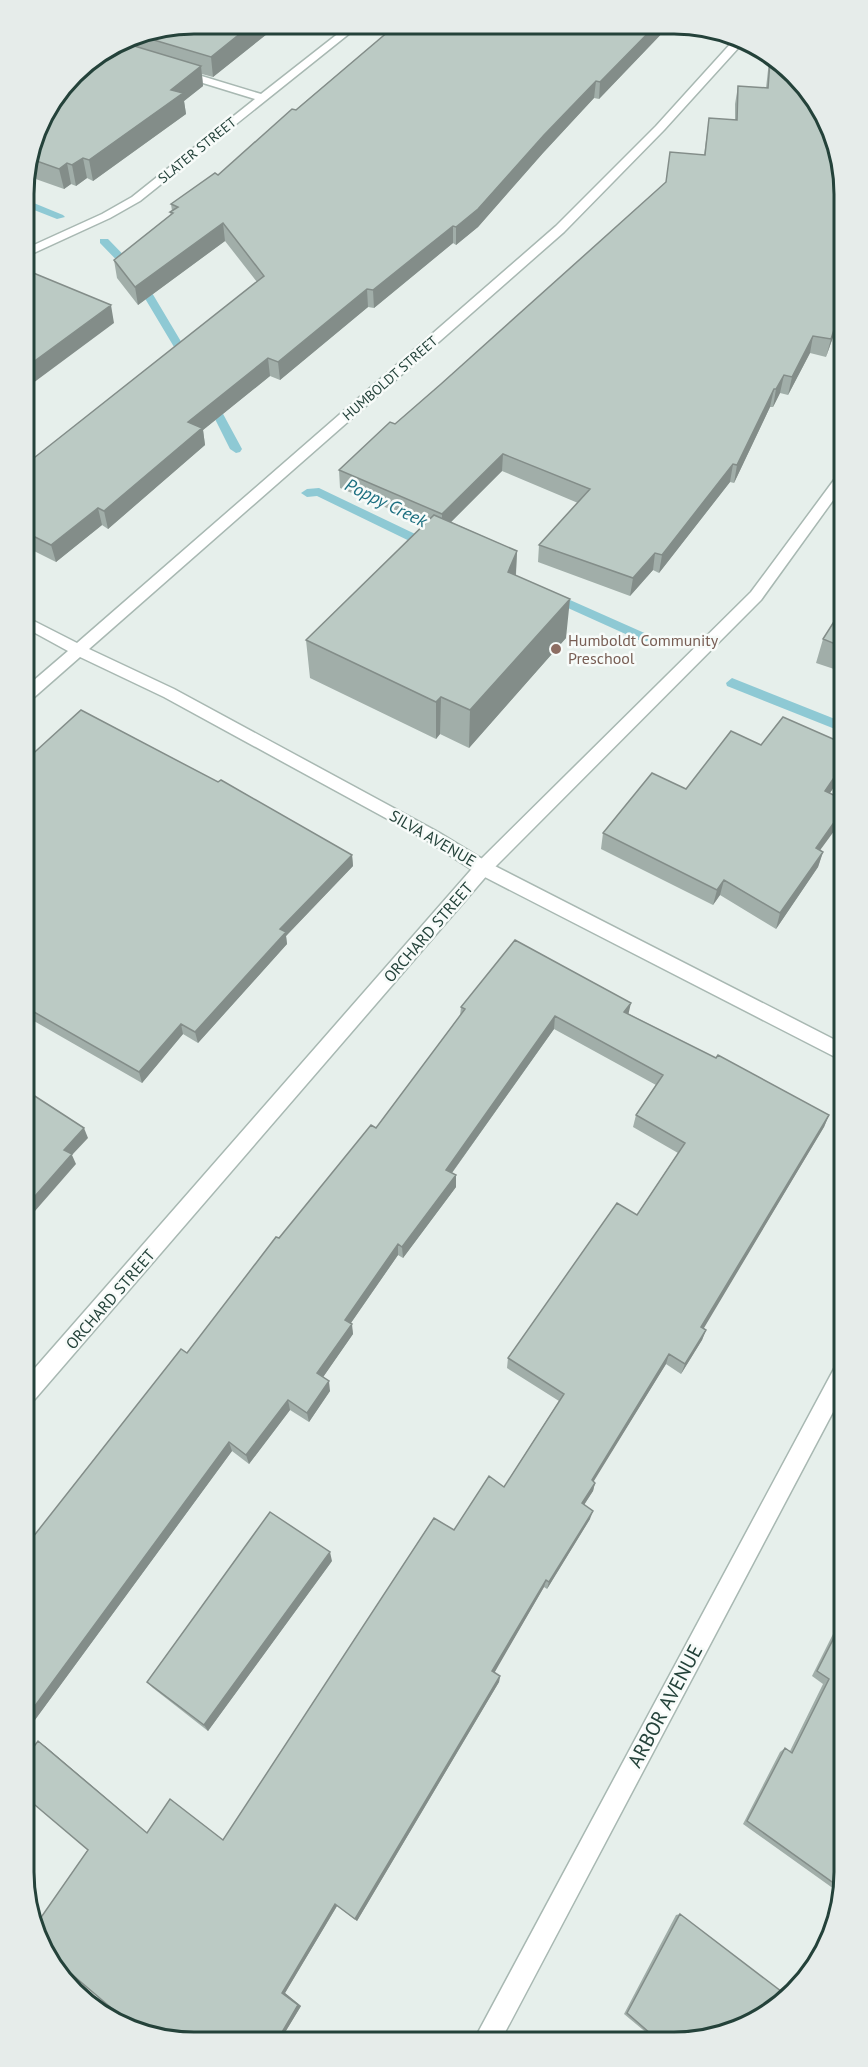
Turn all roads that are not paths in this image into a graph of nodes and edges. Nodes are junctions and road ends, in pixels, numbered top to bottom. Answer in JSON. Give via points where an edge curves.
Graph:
{"nodes":[{"id":1,"x":343,"y":35,"type":"edge"},
{"id":2,"x":734,"y":47,"type":"edge"},
{"id":3,"x":173,"y":71,"type":"edge"},
{"id":4,"x":262,"y":98,"type":"junction"},
{"id":5,"x":35,"y":248,"type":"edge"},
{"id":6,"x":834,"y":490,"type":"edge"},
{"id":7,"x":35,"y":627,"type":"edge"},
{"id":8,"x":79,"y":650,"type":"junction"},
{"id":9,"x":35,"y":688,"type":"edge"},
{"id":10,"x":483,"y":868,"type":"junction"},
{"id":11,"x":833,"y":1048,"type":"edge"},
{"id":12,"x":34,"y":1385,"type":"edge"},
{"id":13,"x":833,"y":1390,"type":"edge"},
{"id":14,"x":491,"y":2032,"type":"edge"}],
"edges":[{"from":1,"to":4,"type":"street","name":"SLATER STREET"},
{"from":2,"to":8,"type":"street","name":"HUMBOLDT STREET","via":[[560,229]]},
{"from":3,"to":4,"type":"street"},
{"from":4,"to":5,"type":"street","name":"SLATER STREET","via":[[136,199]]},
{"from":6,"to":10,"type":"street","name":"ORCHARD STREET","via":[[756,596]]},
{"from":7,"to":8,"type":"street","name":"SILVA AVENUE"},
{"from":8,"to":9,"type":"street","name":"HUMBOLDT STREET"},
{"from":8,"to":10,"type":"street","name":"SILVA AVENUE","via":[[169,693],[432,836]]},
{"from":10,"to":11,"type":"street","name":"SILVA AVENUE"},
{"from":10,"to":12,"type":"street","name":"ORCHARD STREET"},
{"from":13,"to":14,"type":"street","name":"ARBOR AVENUE"}]}
